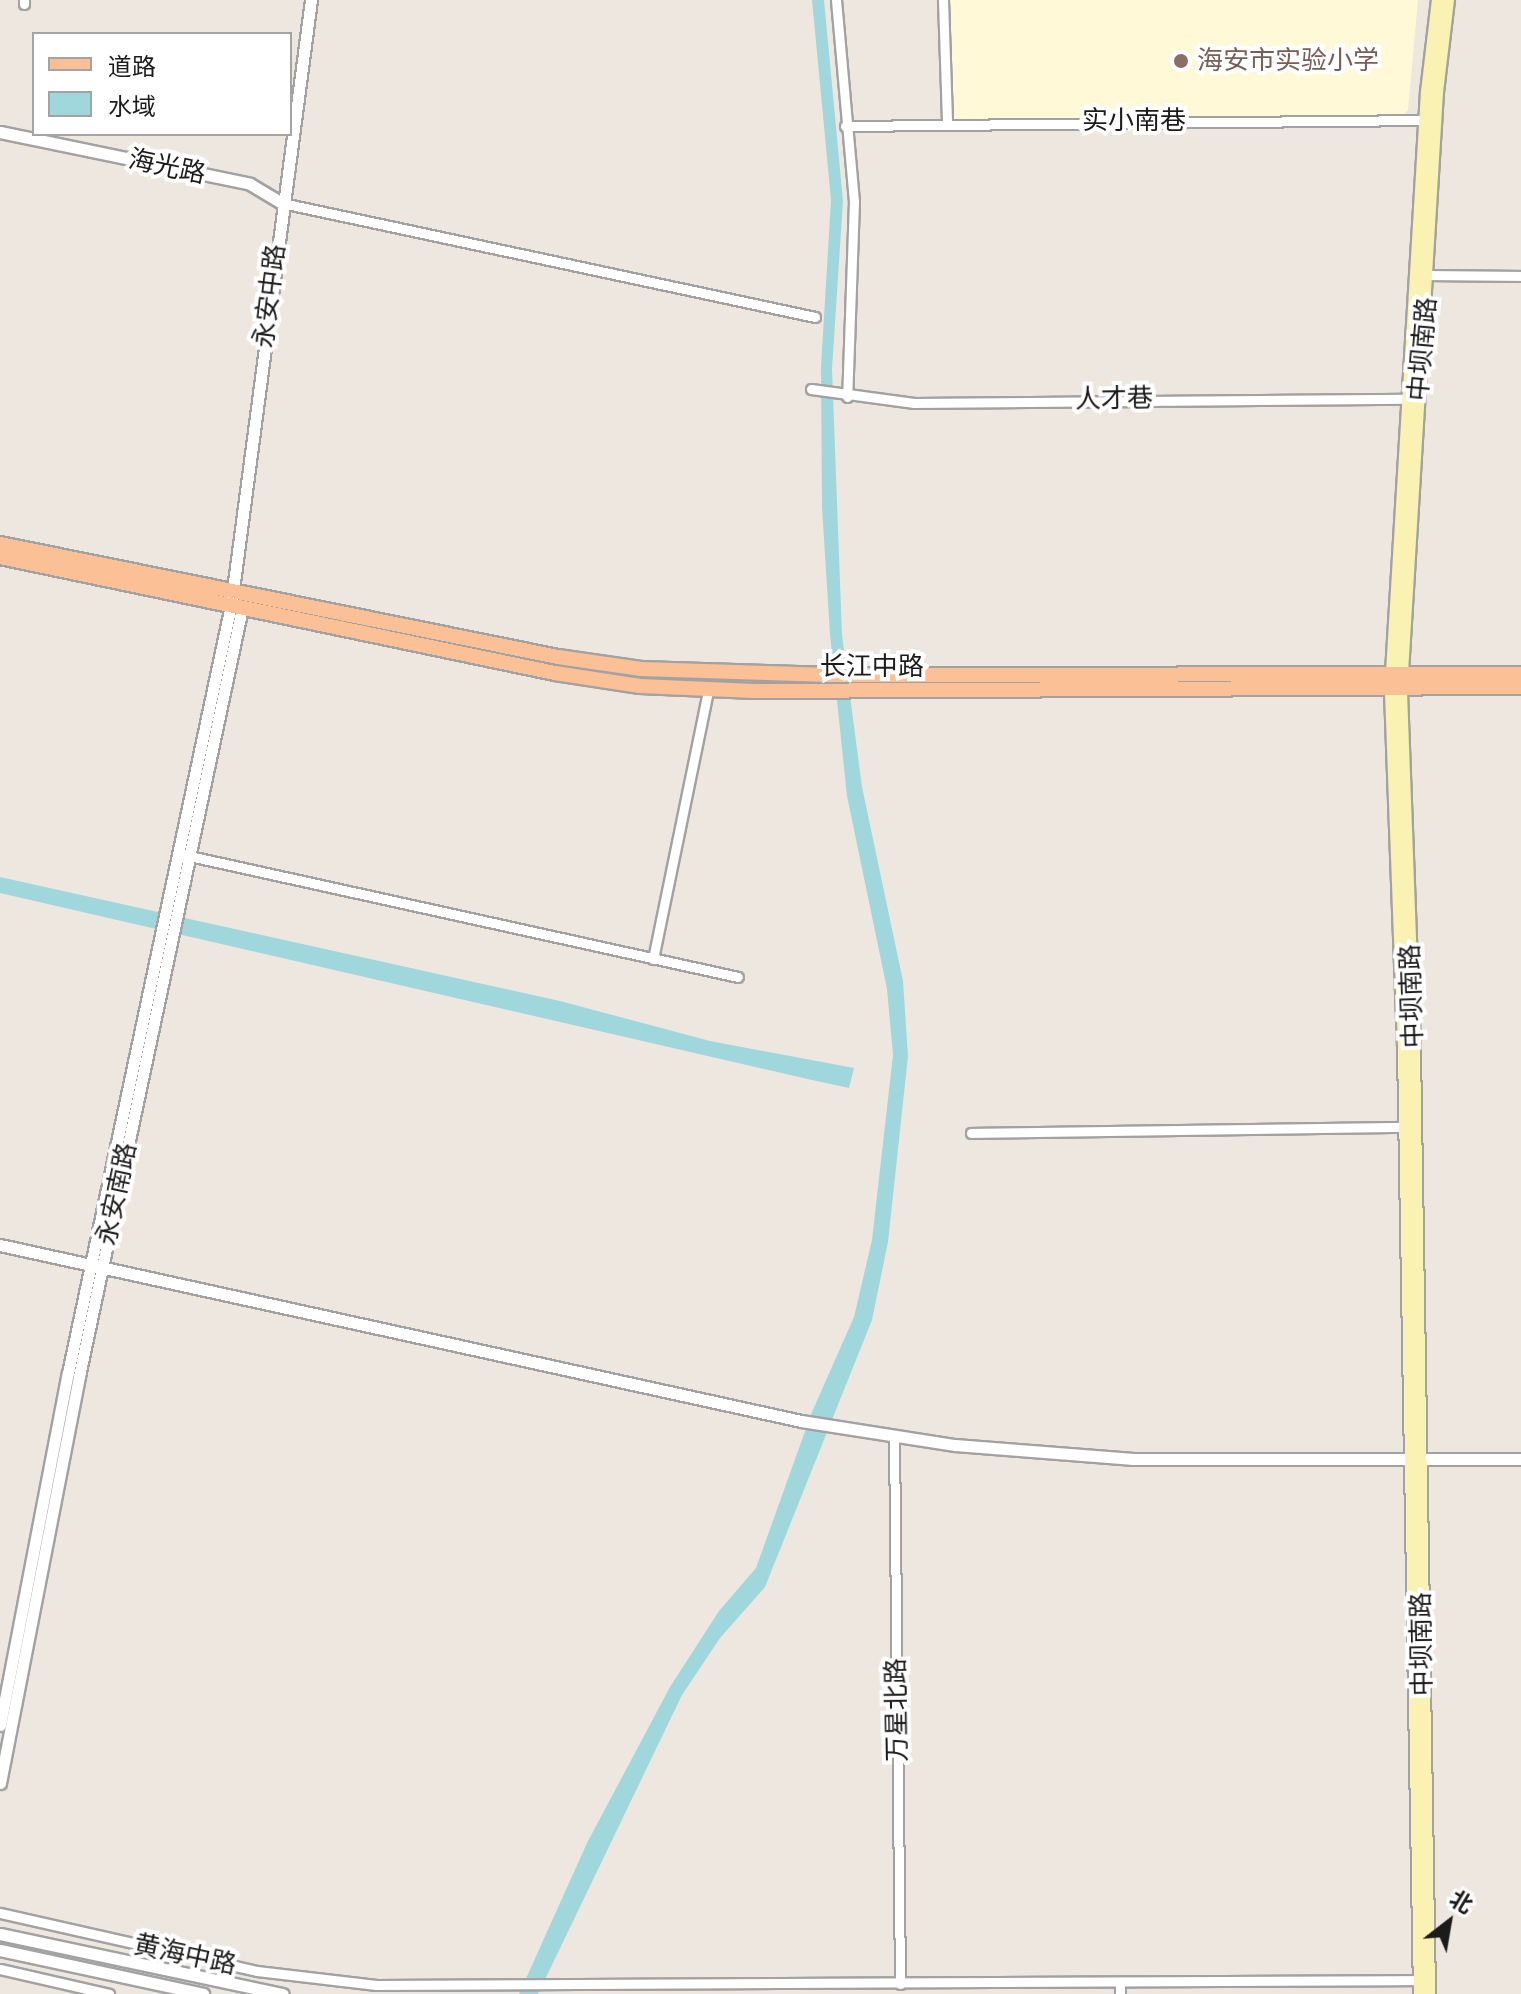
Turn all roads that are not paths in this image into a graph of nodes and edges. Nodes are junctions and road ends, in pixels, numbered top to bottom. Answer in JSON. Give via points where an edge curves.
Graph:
{"nodes":[{"id":1,"x":311,"y":0,"type":"edge"},
{"id":2,"x":836,"y":0,"type":"edge"},
{"id":3,"x":943,"y":0,"type":"edge"},
{"id":4,"x":1438,"y":0,"type":"edge"},
{"id":5,"x":1448,"y":0,"type":"edge"},
{"id":6,"x":1437,"y":92,"type":"junction"},
{"id":7,"x":1423,"y":120,"type":"junction"},
{"id":8,"x":947,"y":122,"type":"junction"},
{"id":9,"x":845,"y":126,"type":"junction"},
{"id":10,"x":0,"y":132,"type":"edge"},
{"id":11,"x":292,"y":133,"type":"edge"},
{"id":12,"x":292,"y":136,"type":"edge"},
{"id":13,"x":1431,"y":188,"type":"junction"},
{"id":14,"x":282,"y":203,"type":"junction"},
{"id":15,"x":1429,"y":275,"type":"junction"},
{"id":16,"x":1521,"y":276,"type":"edge"},
{"id":17,"x":815,"y":317,"type":"dead end"},
{"id":18,"x":813,"y":389,"type":"dead end"},
{"id":19,"x":844,"y":396,"type":"junction"},
{"id":20,"x":1419,"y":400,"type":"junction"},
{"id":21,"x":0,"y":544,"type":"edge"},
{"id":22,"x":0,"y":557,"type":"edge"},
{"id":23,"x":236,"y":602,"type":"junction"},
{"id":24,"x":1521,"y":674,"type":"edge"},
{"id":25,"x":1396,"y":682,"type":"junction"},
{"id":26,"x":1521,"y":687,"type":"edge"},
{"id":27,"x":708,"y":690,"type":"junction"},
{"id":28,"x":183,"y":855,"type":"junction"},
{"id":29,"x":653,"y":959,"type":"junction"},
{"id":30,"x":738,"y":977,"type":"dead end"},
{"id":31,"x":1406,"y":1127,"type":"junction"},
{"id":32,"x":971,"y":1133,"type":"dead end"},
{"id":33,"x":0,"y":1245,"type":"edge"},
{"id":34,"x":96,"y":1266,"type":"junction"},
{"id":35,"x":894,"y":1436,"type":"junction"},
{"id":36,"x":1521,"y":1459,"type":"edge"},
{"id":37,"x":1415,"y":1460,"type":"junction"},
{"id":38,"x":0,"y":1725,"type":"edge"},
{"id":39,"x":0,"y":1783,"type":"edge"},
{"id":40,"x":0,"y":1913,"type":"edge"},
{"id":41,"x":0,"y":1934,"type":"edge"},
{"id":42,"x":0,"y":1950,"type":"edge"},
{"id":43,"x":158,"y":1950,"type":"junction"},
{"id":44,"x":0,"y":1969,"type":"edge"},
{"id":45,"x":153,"y":1969,"type":"junction"},
{"id":46,"x":1424,"y":1980,"type":"junction"},
{"id":47,"x":1120,"y":1982,"type":"junction"},
{"id":48,"x":900,"y":1984,"type":"junction"},
{"id":49,"x":148,"y":1989,"type":"edge"},
{"id":50,"x":797,"y":1990,"type":"edge"},
{"id":51,"x":440,"y":1991,"type":"edge"},
{"id":52,"x":614,"y":1991,"type":"edge"},
{"id":53,"x":109,"y":1994,"type":"edge"},
{"id":54,"x":203,"y":1994,"type":"edge"},
{"id":55,"x":283,"y":1994,"type":"edge"},
{"id":56,"x":1120,"y":1994,"type":"edge"},
{"id":57,"x":1420,"y":1994,"type":"edge"},
{"id":58,"x":1429,"y":1994,"type":"edge"}],
"edges":[{"from":1,"to":11,"type":"street","name":"永安中路"},
{"from":2,"to":9,"type":"street"},
{"from":3,"to":8,"type":"street"},
{"from":4,"to":25,"type":"main road","name":"中坝南路","via":[[1427,92]]},
{"from":5,"to":6,"type":"main road","name":"中坝南路"},
{"from":6,"to":7,"type":"street","via":[[1425,95]]},
{"from":6,"to":13,"type":"main road","name":"中坝南路"},
{"from":7,"to":8,"type":"street","name":"实小南巷"},
{"from":7,"to":13,"type":"street","via":[[1419,182]]},
{"from":8,"to":9,"type":"street","name":"实小南巷"},
{"from":9,"to":19,"type":"street","via":[[854,201]]},
{"from":10,"to":14,"type":"street","name":"海光路","via":[[250,184]]},
{"from":12,"to":14,"type":"street","name":"永安中路"},
{"from":13,"to":15,"type":"main road","name":"中坝南路"},
{"from":14,"to":17,"type":"street"},
{"from":14,"to":23,"type":"street","name":"永安中路"},
{"from":15,"to":16,"type":"street"},
{"from":15,"to":20,"type":"main road","name":"中坝南路"},
{"from":18,"to":19,"type":"street","name":"人才巷"},
{"from":19,"to":20,"type":"street","name":"人才巷","via":[[914,403]]},
{"from":20,"to":25,"type":"main road","name":"中坝南路"},
{"from":21,"to":23,"type":"main road"},
{"from":22,"to":23,"type":"main road"},
{"from":23,"to":25,"type":"main road","name":"长江中路","via":[[641,669]]},
{"from":23,"to":27,"type":"main road","name":"长江中路","via":[[555,673]]},
{"from":23,"to":28,"type":"street","name":"永安南路"},
{"from":24,"to":25,"type":"main road","name":"长江中路"},
{"from":25,"to":26,"type":"main road","name":"长江中路"},
{"from":25,"to":27,"type":"main road","name":"长江中路"},
{"from":25,"to":31,"type":"main road","name":"中坝南路"},
{"from":25,"to":37,"type":"main road","name":"中坝南路","via":[[1415,1063]]},
{"from":27,"to":29,"type":"street"},
{"from":28,"to":29,"type":"street"},
{"from":28,"to":34,"type":"street","name":"永安南路"},
{"from":29,"to":30,"type":"street"},
{"from":31,"to":32,"type":"street"},
{"from":31,"to":37,"type":"main road","name":"中坝南路"},
{"from":33,"to":34,"type":"street"},
{"from":34,"to":35,"type":"street","via":[[832,1427]]},
{"from":34,"to":38,"type":"street","name":"永安南路"},
{"from":34,"to":39,"type":"street","name":"永安南路"},
{"from":35,"to":37,"type":"street","via":[[1133,1459]]},
{"from":35,"to":48,"type":"street","name":"万星北路"},
{"from":36,"to":37,"type":"street"},
{"from":37,"to":46,"type":"main road","name":"中坝南路"},
{"from":40,"to":43,"type":"street","name":"黄海中路"},
{"from":41,"to":45,"type":"street","name":"黄海中路"},
{"from":42,"to":49,"type":"street","name":"黄海中路"},
{"from":43,"to":45,"type":"street"},
{"from":43,"to":51,"type":"street","name":"黄海中路","via":[[270,1973]]},
{"from":44,"to":53,"type":"street"},
{"from":45,"to":55,"type":"street","name":"黄海中路"},
{"from":46,"to":47,"type":"street","name":"黄海中路"},
{"from":46,"to":57,"type":"main road","name":"中坝南路"},
{"from":46,"to":58,"type":"main road","name":"中坝南路"},
{"from":47,"to":48,"type":"street","name":"黄海中路"},
{"from":47,"to":56,"type":"street"},
{"from":48,"to":50,"type":"street","name":"黄海中路"},
{"from":49,"to":54,"type":"street","name":"黄海中路"},
{"from":50,"to":52,"type":"street","name":"黄海中路"},
{"from":51,"to":52,"type":"street","name":"黄海中路"}]}
